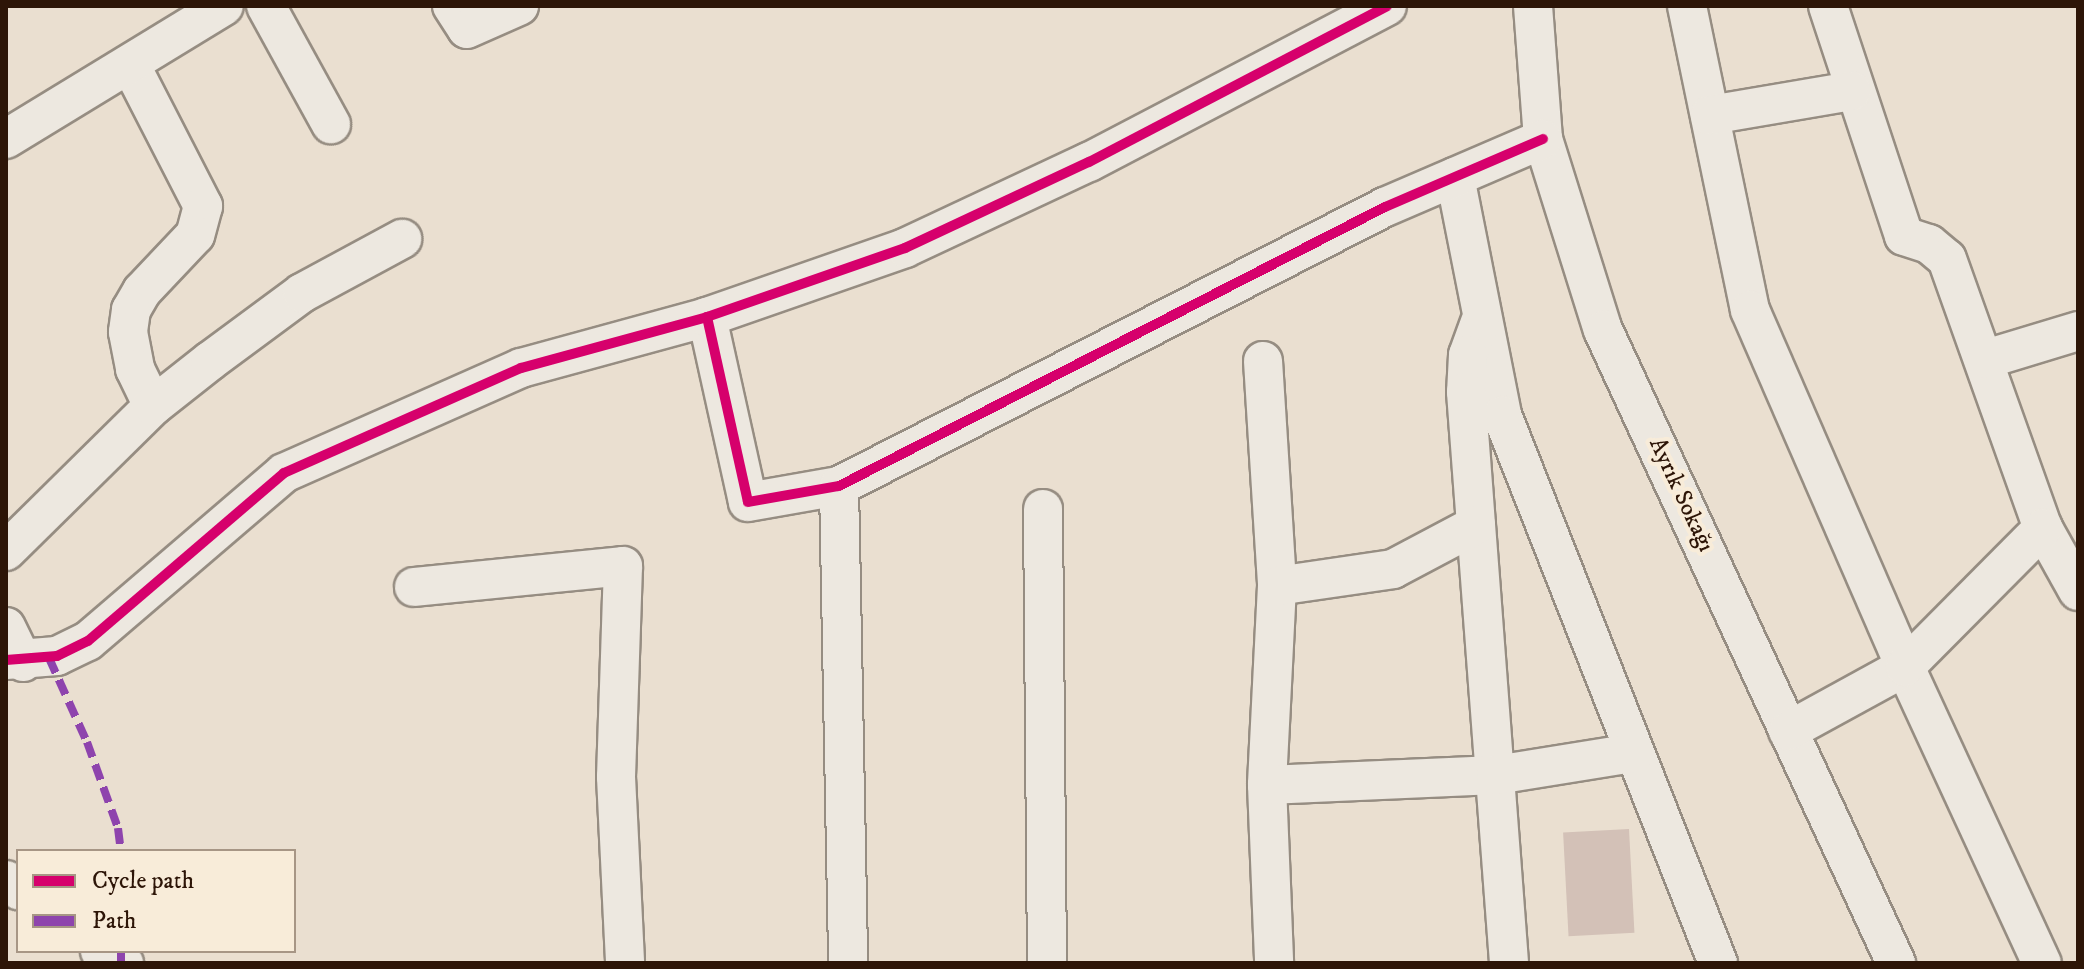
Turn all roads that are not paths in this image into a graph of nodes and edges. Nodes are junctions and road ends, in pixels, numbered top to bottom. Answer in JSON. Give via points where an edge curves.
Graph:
{"nodes":[{"id":1,"x":224,"y":6,"type":"edge"},
{"id":2,"x":266,"y":6,"type":"edge"},
{"id":3,"x":452,"y":6,"type":"edge"},
{"id":4,"x":519,"y":6,"type":"edge"},
{"id":5,"x":1387,"y":6,"type":"edge"},
{"id":6,"x":1533,"y":6,"type":"edge"},
{"id":7,"x":1687,"y":6,"type":"edge"},
{"id":8,"x":1828,"y":6,"type":"edge"},
{"id":9,"x":130,"y":64,"type":"junction"},
{"id":10,"x":1852,"y":91,"type":"junction"},
{"id":11,"x":1710,"y":115,"type":"junction"},
{"id":12,"x":331,"y":124,"type":"dead end"},
{"id":13,"x":6,"y":139,"type":"edge"},
{"id":14,"x":1543,"y":139,"type":"junction"},
{"id":15,"x":1455,"y":177,"type":"junction"},
{"id":16,"x":402,"y":239,"type":"dead end"},
{"id":17,"x":707,"y":317,"type":"junction"},
{"id":18,"x":1481,"y":317,"type":"junction"},
{"id":19,"x":2078,"y":331,"type":"edge"},
{"id":20,"x":1986,"y":359,"type":"junction"},
{"id":21,"x":1263,"y":361,"type":"dead end"},
{"id":22,"x":153,"y":406,"type":"junction"},
{"id":23,"x":839,"y":486,"type":"junction"},
{"id":24,"x":1043,"y":509,"type":"dead end"},
{"id":25,"x":1476,"y":525,"type":"junction"},
{"id":26,"x":2043,"y":528,"type":"junction"},
{"id":27,"x":6,"y":551,"type":"edge"},
{"id":28,"x":1277,"y":586,"type":"junction"},
{"id":29,"x":414,"y":587,"type":"dead end"},
{"id":30,"x":2078,"y":591,"type":"edge"},
{"id":31,"x":6,"y":627,"type":"edge"},
{"id":32,"x":14,"y":661,"type":"edge"},
{"id":33,"x":1905,"y":667,"type":"junction"},
{"id":34,"x":1788,"y":731,"type":"junction"},
{"id":35,"x":1634,"y":753,"type":"junction"},
{"id":36,"x":1496,"y":775,"type":"junction"},
{"id":37,"x":1267,"y":785,"type":"junction"},
{"id":38,"x":104,"y":953,"type":"edge"},
{"id":39,"x":124,"y":963,"type":"edge"},
{"id":40,"x":625,"y":963,"type":"edge"},
{"id":41,"x":848,"y":963,"type":"edge"},
{"id":42,"x":1047,"y":963,"type":"edge"},
{"id":43,"x":1274,"y":963,"type":"edge"},
{"id":44,"x":1509,"y":963,"type":"edge"},
{"id":45,"x":1718,"y":963,"type":"edge"},
{"id":46,"x":1896,"y":963,"type":"edge"},
{"id":47,"x":2042,"y":963,"type":"edge"}],
"edges":[{"from":1,"to":9,"type":"street"},
{"from":2,"to":12,"type":"street"},
{"from":3,"to":4,"type":"street","via":[[467,29]]},
{"from":5,"to":17,"type":"street","via":[[1089,162],[905,248]]},
{"from":6,"to":14,"type":"street","name":"Ayrık Sokağı"},
{"from":7,"to":11,"type":"street"},
{"from":8,"to":10,"type":"street"},
{"from":9,"to":13,"type":"street"},
{"from":9,"to":22,"type":"street","via":[[203,206],[195,235],[131,310],[128,332],[135,369]]},
{"from":10,"to":11,"type":"street"},
{"from":10,"to":20,"type":"street","via":[[1904,236],[1929,244],[1947,259]]},
{"from":11,"to":33,"type":"street","via":[[1750,310]]},
{"from":14,"to":15,"type":"street"},
{"from":14,"to":34,"type":"street","name":"Ayrık Sokağı","via":[[1603,330]]},
{"from":15,"to":18,"type":"street"},
{"from":15,"to":23,"type":"street","via":[[1385,207]]},
{"from":16,"to":22,"type":"street","via":[[302,293]]},
{"from":17,"to":23,"type":"street","via":[[748,502]]},
{"from":17,"to":32,"type":"street","via":[[521,368],[284,473],[88,641],[57,656]]},
{"from":18,"to":25,"type":"street","via":[[1466,370]]},
{"from":18,"to":35,"type":"street","via":[[1502,415]]},
{"from":19,"to":20,"type":"street"},
{"from":20,"to":26,"type":"street"},
{"from":21,"to":28,"type":"street"},
{"from":22,"to":27,"type":"street"},
{"from":23,"to":41,"type":"street"},
{"from":24,"to":42,"type":"street"},
{"from":25,"to":28,"type":"street","via":[[1393,569]]},
{"from":25,"to":36,"type":"street"},
{"from":26,"to":30,"type":"street"},
{"from":26,"to":33,"type":"street"},
{"from":28,"to":37,"type":"street"},
{"from":29,"to":40,"type":"street","via":[[623,566],[616,777]]},
{"from":31,"to":32,"type":"street"},
{"from":33,"to":34,"type":"street"},
{"from":33,"to":47,"type":"street"},
{"from":34,"to":46,"type":"street","name":"Ayrık Sokağı"},
{"from":35,"to":36,"type":"street"},
{"from":35,"to":45,"type":"street"},
{"from":36,"to":37,"type":"street"},
{"from":36,"to":44,"type":"street"},
{"from":37,"to":43,"type":"street"},
{"from":38,"to":39,"type":"street"}]}
